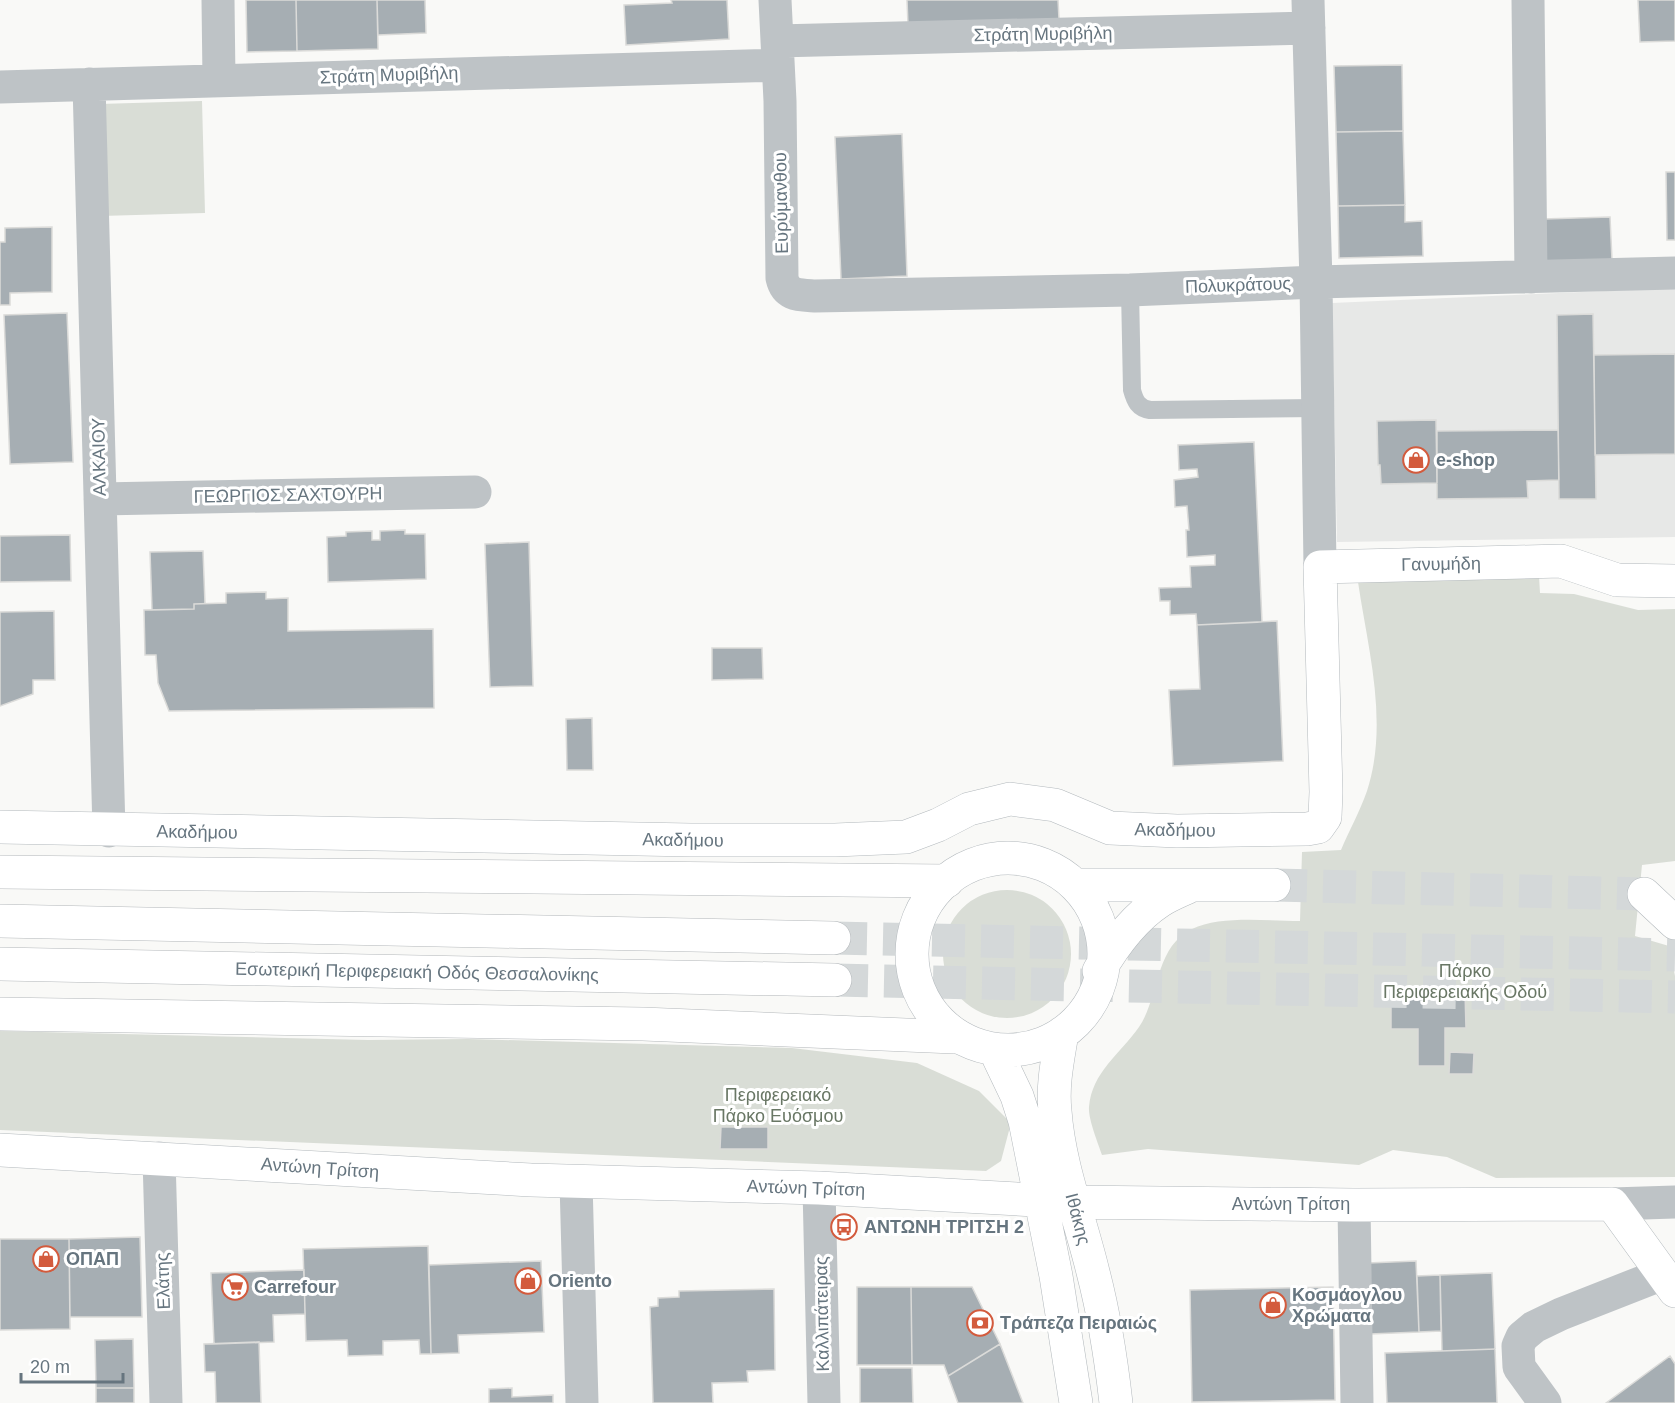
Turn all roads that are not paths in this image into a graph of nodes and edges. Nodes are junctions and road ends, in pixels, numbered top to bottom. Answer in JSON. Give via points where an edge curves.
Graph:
{"nodes":[{"id":1,"x":218,"y":0,"type":"edge"},
{"id":2,"x":775,"y":0,"type":"edge"},
{"id":3,"x":1528,"y":0,"type":"edge"},
{"id":4,"x":1309,"y":14,"type":"edge"},
{"id":5,"x":778,"y":53,"type":"junction"},
{"id":6,"x":219,"y":80,"type":"junction"},
{"id":7,"x":89,"y":84,"type":"junction"},
{"id":8,"x":0,"y":87,"type":"edge"},
{"id":9,"x":1675,"y":273,"type":"edge"},
{"id":10,"x":1531,"y":277,"type":"junction"},
{"id":11,"x":1316,"y":282,"type":"junction"},
{"id":12,"x":1130,"y":290,"type":"junction"},
{"id":13,"x":800,"y":295,"type":"joint"},
{"id":14,"x":1318,"y":408,"type":"junction"},
{"id":15,"x":475,"y":492,"type":"dead end"},
{"id":16,"x":100,"y":499,"type":"junction"},
{"id":17,"x":1320,"y":567,"type":"junction"},
{"id":18,"x":1675,"y":581,"type":"edge"},
{"id":19,"x":0,"y":827,"type":"edge"},
{"id":20,"x":109,"y":831,"type":"junction"},
{"id":21,"x":0,"y":872,"type":"edge"},
{"id":22,"x":947,"y":882,"type":"junction"},
{"id":23,"x":1076,"y":885,"type":"junction"},
{"id":24,"x":1191,"y":885,"type":"junction"},
{"id":25,"x":1274,"y":885,"type":"tunnel mouth"},
{"id":26,"x":1675,"y":894,"type":"edge"},
{"id":27,"x":0,"y":921,"type":"edge"},
{"id":28,"x":1675,"y":923,"type":"edge"},
{"id":29,"x":834,"y":938,"type":"tunnel mouth"},
{"id":30,"x":0,"y":964,"type":"edge"},
{"id":31,"x":1099,"y":971,"type":"junction"},
{"id":32,"x":835,"y":980,"type":"tunnel mouth"},
{"id":33,"x":0,"y":1014,"type":"edge"},
{"id":34,"x":1062,"y":1033,"type":"junction"},
{"id":35,"x":954,"y":1037,"type":"junction"},
{"id":36,"x":995,"y":1050,"type":"junction"},
{"id":37,"x":0,"y":1150,"type":"edge"},
{"id":38,"x":159,"y":1158,"type":"junction"},
{"id":39,"x":576,"y":1182,"type":"junction"},
{"id":40,"x":819,"y":1188,"type":"junction"},
{"id":41,"x":1040,"y":1199,"type":"junction"},
{"id":42,"x":1072,"y":1202,"type":"junction"},
{"id":43,"x":1675,"y":1202,"type":"edge"},
{"id":44,"x":1612,"y":1204,"type":"junction"},
{"id":45,"x":1354,"y":1205,"type":"junction"},
{"id":46,"x":1669,"y":1282,"type":"edge"},
{"id":47,"x":166,"y":1403,"type":"edge"},
{"id":48,"x":582,"y":1403,"type":"edge"},
{"id":49,"x":824,"y":1403,"type":"edge"},
{"id":50,"x":1076,"y":1403,"type":"edge"},
{"id":51,"x":1116,"y":1403,"type":"edge"},
{"id":52,"x":1357,"y":1403,"type":"edge"},
{"id":53,"x":1545,"y":1403,"type":"edge"}],
"edges":[{"from":1,"to":6,"type":"street"},
{"from":2,"to":5,"type":"street","name":"Ευρύμανθου"},
{"from":3,"to":10,"type":"street"},
{"from":4,"to":5,"type":"street","name":"Στράτη Μυριβήλη"},
{"from":4,"to":11,"type":"street"},
{"from":5,"to":6,"type":"street","name":"Στράτη Μυριβήλη"},
{"from":5,"to":13,"type":"street","name":"Ευρύμανθου","via":[[782,278],[788,291]]},
{"from":6,"to":7,"type":"street","name":"Στράτη Μυριβήλη"},
{"from":7,"to":8,"type":"street","name":"Στράτη Μυριβήλη"},
{"from":7,"to":16,"type":"street","name":"ΑΛΚΑΙΟΥ"},
{"from":9,"to":10,"type":"street","name":"Πολυκράτους"},
{"from":10,"to":11,"type":"street","name":"Πολυκράτους"},
{"from":11,"to":12,"type":"street","name":"Πολυκράτους"},
{"from":11,"to":14,"type":"street"},
{"from":12,"to":13,"type":"street","name":"Πολυκράτους"},
{"from":12,"to":14,"type":"lane","via":[[1132,390],[1142,409]]},
{"from":14,"to":17,"type":"street"},
{"from":15,"to":16,"type":"street","name":"ΓΕΩΡΓΙΟΣ ΣΑΧΤΟΥΡΗ"},
{"from":16,"to":20,"type":"street","name":"ΑΛΚΑΙΟΥ"},
{"from":17,"to":18,"type":"main road","name":"Γανυμήδη","via":[[1561,561],[1617,580]]},
{"from":17,"to":20,"type":"main road","name":"Ακαδήμου","via":[[1326,792],[1324,818],[1318,827],[1249,831],[1110,828],[1055,805],[1010,799],[969,809],[906,837],[835,840]]},
{"from":19,"to":20,"type":"main road","name":"Ακαδήμου"},
{"from":21,"to":22,"type":"main road"},
{"from":22,"to":23,"type":"main road","via":[[993,858],[1023,857],[1056,868]]},
{"from":22,"to":35,"type":"main road","via":[[921,917],[913,958],[926,1004],[938,1023]]},
{"from":23,"to":24,"type":"main road"},
{"from":23,"to":31,"type":"main road","via":[[1086,896],[1097,921]]},
{"from":24,"to":25,"type":"main road"},
{"from":24,"to":31,"type":"main road","via":[[1160,901],[1141,917]]},
{"from":26,"to":28,"type":"main road","via":[[1644,894]]},
{"from":27,"to":29,"type":"main road"},
{"from":30,"to":32,"type":"main road","name":"Εσωτερική Περιφερειακή Οδός Θεσσαλονίκης"},
{"from":31,"to":34,"type":"main road","via":[[1082,1013]]},
{"from":33,"to":35,"type":"main road","via":[[632,1024]]},
{"from":34,"to":36,"type":"main road","via":[[1038,1047]]},
{"from":34,"to":42,"type":"main road","name":"Ιθάκης","via":[[1055,1111]]},
{"from":35,"to":36,"type":"main road"},
{"from":36,"to":41,"type":"main road","name":"Ιθάκης","via":[[1021,1108]]},
{"from":37,"to":38,"type":"main road","name":"Αντώνη Τρίτση"},
{"from":38,"to":39,"type":"main road","name":"Αντώνη Τρίτση"},
{"from":38,"to":47,"type":"street","name":"Ελάτης"},
{"from":39,"to":40,"type":"main road","name":"Αντώνη Τρίτση"},
{"from":39,"to":48,"type":"street"},
{"from":40,"to":41,"type":"main road","name":"Αντώνη Τρίτση"},
{"from":40,"to":49,"type":"street","name":"Καλλιπάτειρας"},
{"from":41,"to":42,"type":"main road","name":"Αντώνη Τρίτση"},
{"from":41,"to":50,"type":"main road","name":"Ιθάκης"},
{"from":42,"to":45,"type":"main road","name":"Αντώνη Τρίτση"},
{"from":42,"to":51,"type":"main road","name":"Ιθάκης","via":[[1093,1272]]},
{"from":43,"to":44,"type":"street"},
{"from":44,"to":45,"type":"main road","name":"Αντώνη Τρίτση"},
{"from":44,"to":46,"type":"main road"},
{"from":45,"to":52,"type":"street"},
{"from":46,"to":53,"type":"street","via":[[1562,1314],[1522,1337],[1517,1355],[1519,1367]]}]}
